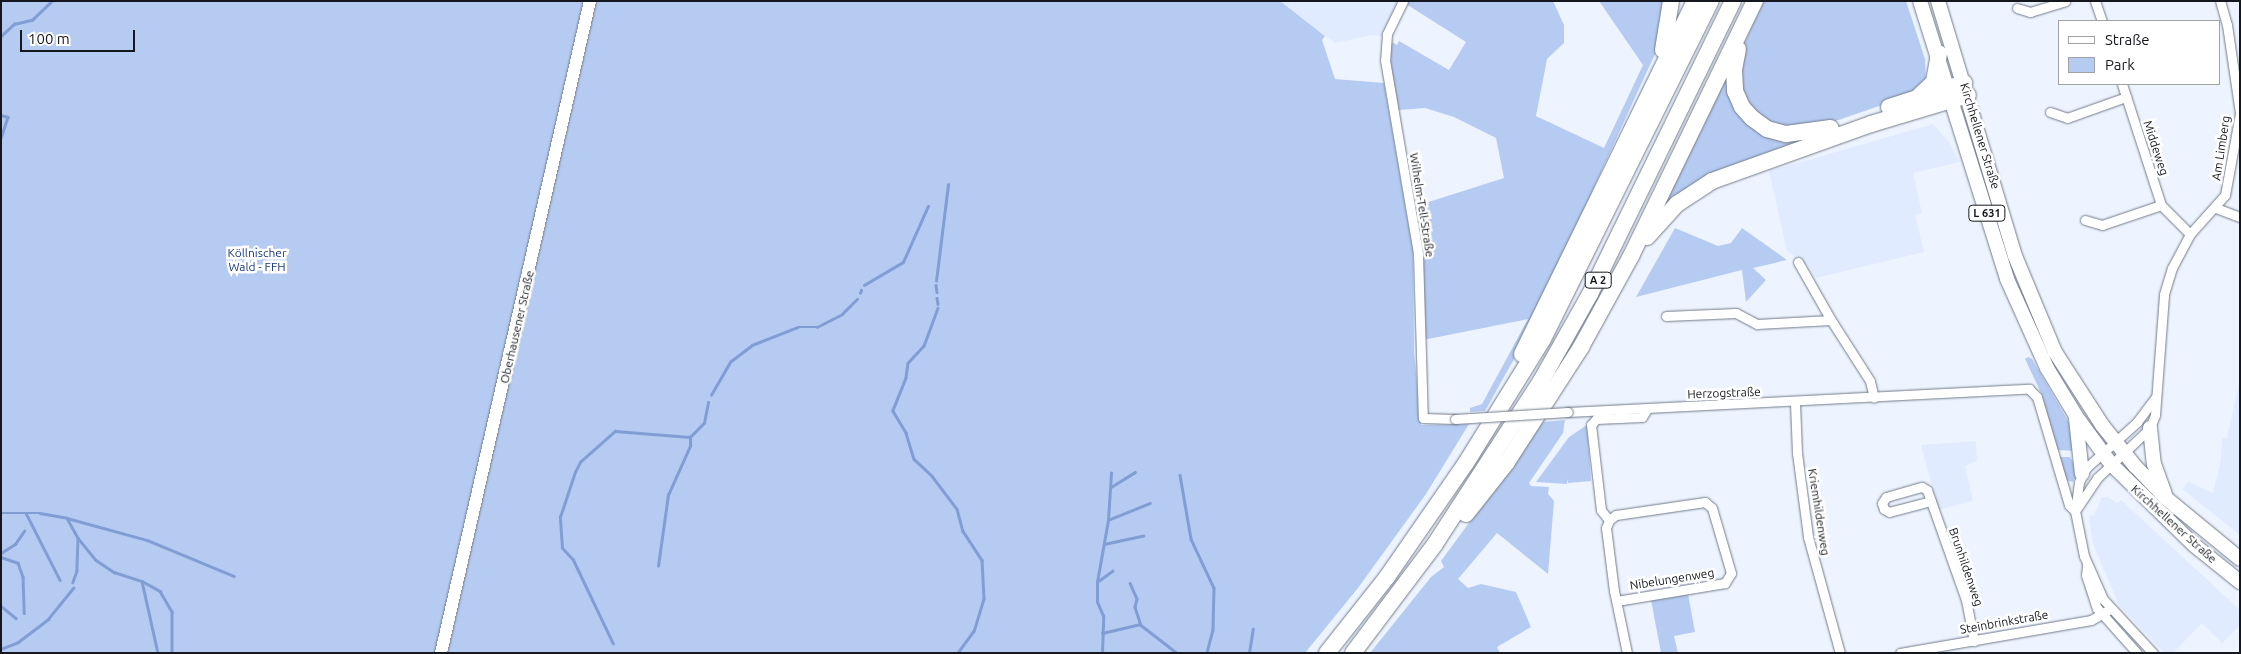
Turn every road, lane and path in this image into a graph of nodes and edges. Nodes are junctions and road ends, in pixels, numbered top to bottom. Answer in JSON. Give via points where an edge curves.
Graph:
{"nodes":[{"id":1,"x":590,"y":1,"type":"edge"},
{"id":2,"x":1403,"y":1,"type":"edge"},
{"id":3,"x":1671,"y":1,"type":"edge"},
{"id":4,"x":1695,"y":1,"type":"edge"},
{"id":5,"x":1711,"y":1,"type":"edge"},
{"id":6,"x":1733,"y":1,"type":"edge"},
{"id":7,"x":1756,"y":1,"type":"edge"},
{"id":8,"x":1920,"y":1,"type":"edge"},
{"id":9,"x":1938,"y":1,"type":"edge"},
{"id":10,"x":2065,"y":1,"type":"edge"},
{"id":11,"x":2095,"y":1,"type":"edge"},
{"id":12,"x":2220,"y":1,"type":"edge"},
{"id":13,"x":2017,"y":8,"type":"dead end"},
{"id":14,"x":2102,"y":20,"type":"edge"},
{"id":15,"x":1939,"y":53,"type":"junction"},
{"id":16,"x":2122,"y":85,"type":"edge"},
{"id":17,"x":1959,"y":91,"type":"junction"},
{"id":18,"x":1918,"y":97,"type":"junction"},
{"id":19,"x":2126,"y":97,"type":"junction"},
{"id":20,"x":2050,"y":112,"type":"dead end"},
{"id":21,"x":1636,"y":116,"type":"junction"},
{"id":22,"x":2161,"y":206,"type":"junction"},
{"id":23,"x":2216,"y":208,"type":"junction"},
{"id":24,"x":2240,"y":217,"type":"edge"},
{"id":25,"x":2085,"y":220,"type":"dead end"},
{"id":26,"x":2190,"y":234,"type":"junction"},
{"id":27,"x":1631,"y":256,"type":"junction"},
{"id":28,"x":1798,"y":262,"type":"dead end"},
{"id":29,"x":1666,"y":316,"type":"dead end"},
{"id":30,"x":1831,"y":320,"type":"junction"},
{"id":31,"x":1874,"y":398,"type":"junction"},
{"id":32,"x":2155,"y":398,"type":"junction"},
{"id":33,"x":1795,"y":403,"type":"junction"},
{"id":34,"x":1647,"y":409,"type":"junction"},
{"id":35,"x":2076,"y":416,"type":"junction"},
{"id":36,"x":1423,"y":418,"type":"joint"},
{"id":37,"x":2150,"y":428,"type":"junction"},
{"id":38,"x":2119,"y":447,"type":"junction"},
{"id":39,"x":2107,"y":458,"type":"junction"},
{"id":40,"x":1466,"y":462,"type":"junction"},
{"id":41,"x":2082,"y":474,"type":"junction"},
{"id":42,"x":2167,"y":499,"type":"junction"},
{"id":43,"x":1931,"y":501,"type":"junction"},
{"id":44,"x":2075,"y":511,"type":"junction"},
{"id":45,"x":1609,"y":520,"type":"junction"},
{"id":46,"x":1435,"y":544,"type":"junction"},
{"id":47,"x":2240,"y":559,"type":"edge"},
{"id":48,"x":2240,"y":582,"type":"edge"},
{"id":49,"x":1616,"y":601,"type":"junction"},
{"id":50,"x":2106,"y":612,"type":"junction"},
{"id":51,"x":1974,"y":641,"type":"junction"},
{"id":52,"x":441,"y":653,"type":"edge"},
{"id":53,"x":1327,"y":653,"type":"edge"},
{"id":54,"x":1353,"y":653,"type":"edge"},
{"id":55,"x":1627,"y":653,"type":"edge"},
{"id":56,"x":1840,"y":653,"type":"edge"},
{"id":57,"x":1900,"y":653,"type":"edge"},
{"id":58,"x":2137,"y":653,"type":"edge"},
{"id":59,"x":2153,"y":653,"type":"edge"}],
"edges":[{"from":1,"to":52,"type":"main road","name":"Oberhausener Straße"},
{"from":2,"to":36,"type":"street","name":"Wilhelm-Tell-Straße","via":[[1387,34],[1384,60],[1418,254]]},
{"from":3,"to":21,"type":"highway","via":[[1662,53]]},
{"from":4,"to":21,"type":"highway"},
{"from":5,"to":40,"type":"highway","number":"A 2","via":[[1543,339]]},
{"from":6,"to":46,"type":"highway","number":"A 2","via":[[1590,294],[1512,428]]},
{"from":7,"to":18,"type":"highway","via":[[1736,54],[1734,80],[1742,107],[1767,129],[1786,134],[1808,133]]},
{"from":7,"to":27,"type":"highway"},
{"from":8,"to":15,"type":"main road","name":"Kirchhellener Straße","number":"L 631"},
{"from":9,"to":17,"type":"main road","name":"Kirchhellener Straße","number":"L 631"},
{"from":10,"to":13,"type":"street","via":[[2030,12]]},
{"from":11,"to":14,"type":"street"},
{"from":12,"to":23,"type":"street","name":"Am Limberg","via":[[2227,25],[2240,114],[2225,195]]},
{"from":15,"to":17,"type":"main road","name":"Kirchhellener Straße","number":"L 631"},
{"from":15,"to":18,"type":"highway","via":[[1934,82]]},
{"from":16,"to":19,"type":"street","name":"Middeweg"},
{"from":17,"to":18,"type":"highway"},
{"from":17,"to":27,"type":"highway","via":[[1712,181],[1678,204]]},
{"from":17,"to":35,"type":"main road","name":"Kirchhellener Straße","number":"L 631","via":[[2007,279],[2030,336]]},
{"from":17,"to":38,"type":"main road","name":"Kirchhellener Straße","number":"L 631","via":[[2031,299],[2060,360]]},
{"from":19,"to":20,"type":"street","via":[[2067,118]]},
{"from":19,"to":22,"type":"street","name":"Middeweg"},
{"from":21,"to":40,"type":"highway","via":[[1537,326],[1469,442]]},
{"from":22,"to":25,"type":"street","via":[[2102,224]]},
{"from":22,"to":26,"type":"street","name":"Middeweg"},
{"from":23,"to":24,"type":"street"},
{"from":23,"to":26,"type":"street","name":"Am Limberg"},
{"from":26,"to":32,"type":"street","name":"Am Limberg","via":[[2172,268],[2164,294]]},
{"from":27,"to":46,"type":"highway","via":[[1544,408],[1458,525]]},
{"from":28,"to":30,"type":"street"},
{"from":29,"to":30,"type":"street","via":[[1736,313],[1756,324]]},
{"from":30,"to":31,"type":"street","via":[[1870,381]]},
{"from":31,"to":33,"type":"street","name":"Herzogstraße"},
{"from":31,"to":44,"type":"street","name":"Herzogstraße","via":[[2026,389],[2037,397],[2069,505]]},
{"from":32,"to":37,"type":"street","name":"Am Limberg","via":[[2155,415]]},
{"from":32,"to":38,"type":"street"},
{"from":33,"to":34,"type":"street","name":"Herzogstraße"},
{"from":33,"to":56,"type":"street","name":"Kriemhildenweg","via":[[1797,453],[1808,537]]},
{"from":34,"to":36,"type":"street","name":"Herzogstraße","bridge":true},
{"from":34,"to":45,"type":"street","name":"Nibelungenweg","via":[[1642,417],[1592,421],[1601,510]]},
{"from":35,"to":39,"type":"main road","name":"Kirchhellener Straße","number":"L 631"},
{"from":35,"to":41,"type":"main road"},
{"from":37,"to":38,"type":"street"},
{"from":37,"to":42,"type":"main road","via":[[2154,464]]},
{"from":38,"to":39,"type":"street"},
{"from":38,"to":39,"type":"street"},
{"from":38,"to":42,"type":"main road","name":"Kirchhellener Straße","number":"L 631"},
{"from":39,"to":41,"type":"street"},
{"from":39,"to":44,"type":"street"},
{"from":39,"to":48,"type":"main road","name":"Kirchhellener Straße","number":"L 631","via":[[2172,525]]},
{"from":40,"to":53,"type":"highway","number":"A 2","via":[[1387,576]]},
{"from":41,"to":44,"type":"street"},
{"from":42,"to":47,"type":"main road","name":"Kirchhellener Straße","number":"L 631"},
{"from":43,"to":43,"type":"street","via":[[1927,490],[1922,487],[1886,497],[1882,502],[1889,512]]},
{"from":43,"to":51,"type":"street","name":"Brunhildenweg","via":[[1966,600]]},
{"from":44,"to":50,"type":"street","via":[[2087,566]]},
{"from":45,"to":49,"type":"street","name":"Nibelungenweg","via":[[1606,528]]},
{"from":45,"to":49,"type":"street","name":"Nibelungenweg","via":[[1616,515],[1704,502],[1712,508],[1731,573],[1725,583]]},
{"from":46,"to":54,"type":"highway","number":"A 2"},
{"from":49,"to":55,"type":"street","name":"Nibelungenweg"},
{"from":50,"to":51,"type":"street","name":"Steinbrinkstraße"},
{"from":50,"to":58,"type":"street"},
{"from":50,"to":59,"type":"street"},
{"from":51,"to":57,"type":"street","name":"Steinbrinkstraße"}]}
